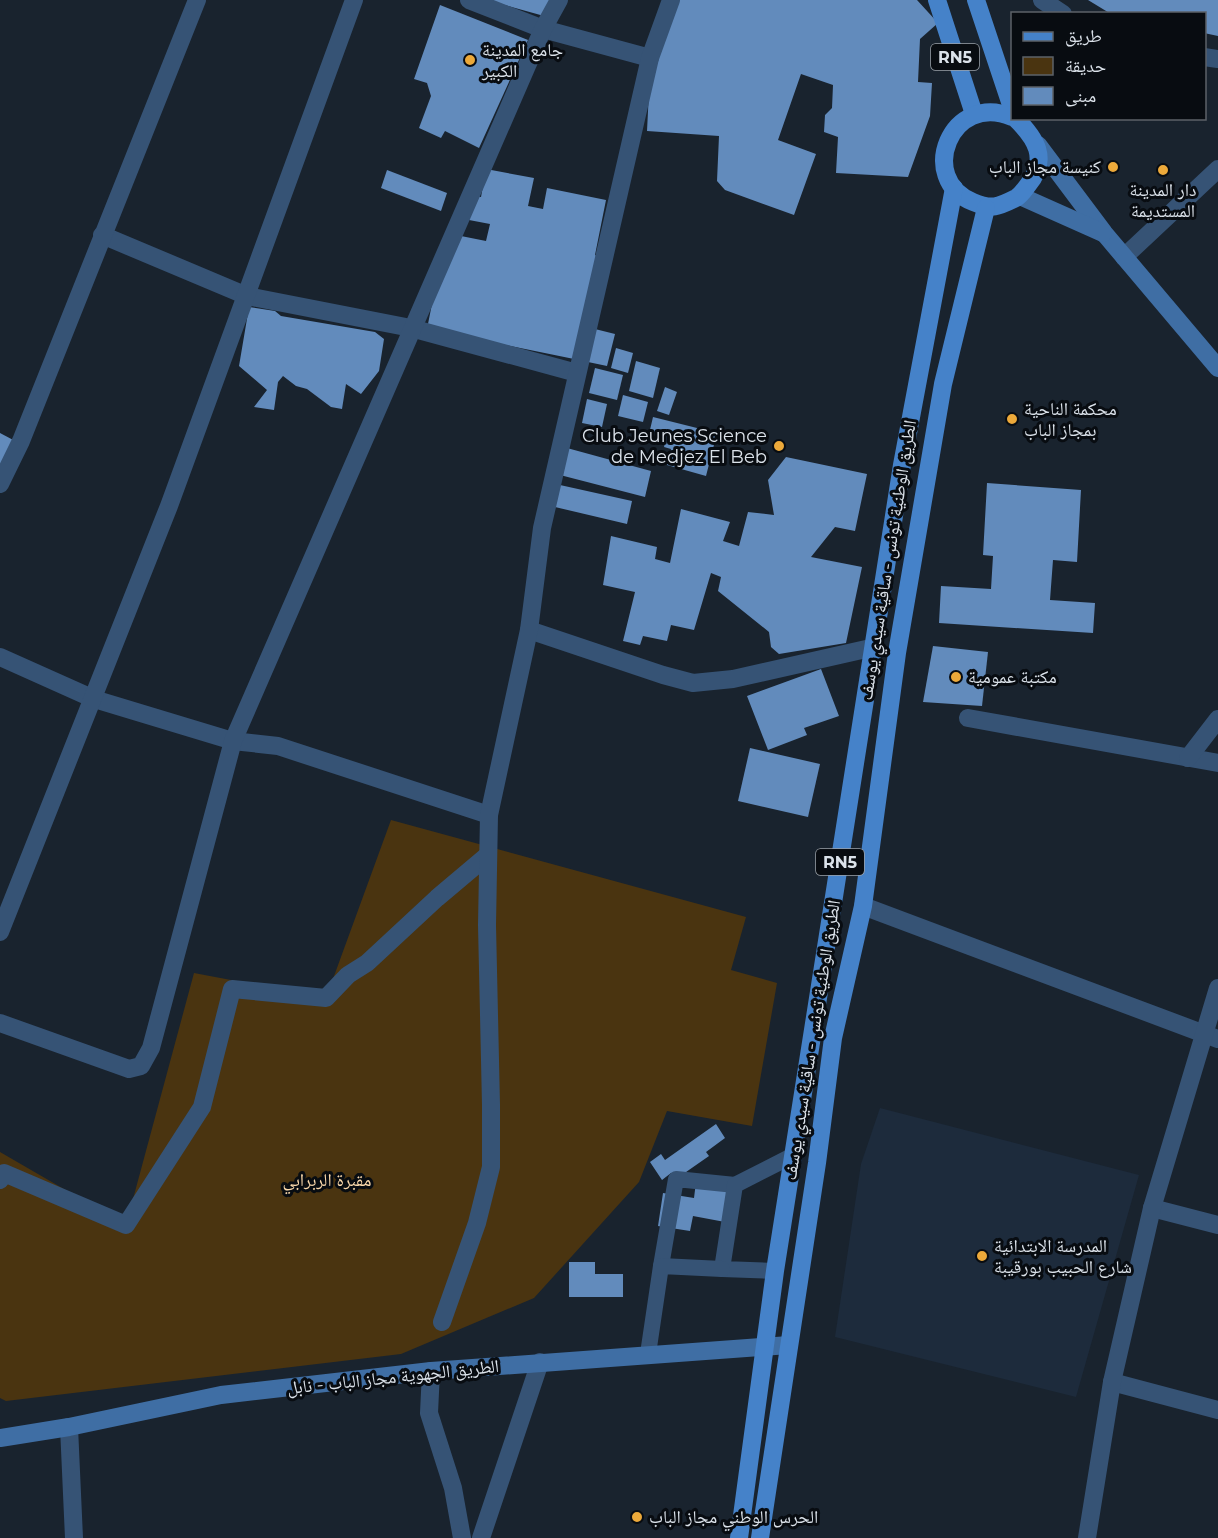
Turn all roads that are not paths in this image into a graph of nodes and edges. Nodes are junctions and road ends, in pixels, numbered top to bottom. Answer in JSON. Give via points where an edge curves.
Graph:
{"nodes":[{"id":1,"x":197,"y":0,"type":"edge"},
{"id":2,"x":354,"y":0,"type":"edge"},
{"id":3,"x":469,"y":0,"type":"edge"},
{"id":4,"x":559,"y":0,"type":"edge"},
{"id":5,"x":671,"y":0,"type":"edge"},
{"id":6,"x":937,"y":0,"type":"edge"},
{"id":7,"x":976,"y":0,"type":"edge"},
{"id":8,"x":1042,"y":0,"type":"edge"},
{"id":9,"x":1060,"y":12,"type":"edge"},
{"id":10,"x":543,"y":30,"type":"junction"},
{"id":11,"x":650,"y":57,"type":"junction"},
{"id":12,"x":1011,"y":105,"type":"edge"},
{"id":13,"x":974,"y":114,"type":"junction"},
{"id":14,"x":1011,"y":116,"type":"edge"},
{"id":15,"x":1017,"y":120,"type":"edge"},
{"id":16,"x":1038,"y":145,"type":"junction"},
{"id":17,"x":1218,"y":169,"type":"edge"},
{"id":18,"x":954,"y":188,"type":"junction"},
{"id":19,"x":1020,"y":196,"type":"junction"},
{"id":20,"x":986,"y":208,"type":"junction"},
{"id":21,"x":1104,"y":233,"type":"junction"},
{"id":22,"x":102,"y":235,"type":"junction"},
{"id":23,"x":1124,"y":257,"type":"junction"},
{"id":24,"x":247,"y":296,"type":"junction"},
{"id":25,"x":411,"y":328,"type":"junction"},
{"id":26,"x":1218,"y":368,"type":"edge"},
{"id":27,"x":577,"y":373,"type":"junction"},
{"id":28,"x":0,"y":483,"type":"edge"},
{"id":29,"x":529,"y":630,"type":"junction"},
{"id":30,"x":874,"y":647,"type":"junction"},
{"id":31,"x":0,"y":657,"type":"edge"},
{"id":32,"x":94,"y":699,"type":"junction"},
{"id":33,"x":968,"y":718,"type":"dead end"},
{"id":34,"x":1218,"y":719,"type":"edge"},
{"id":35,"x":233,"y":741,"type":"junction"},
{"id":36,"x":1188,"y":758,"type":"junction"},
{"id":37,"x":1218,"y":763,"type":"edge"},
{"id":38,"x":489,"y":815,"type":"junction"},
{"id":39,"x":488,"y":855,"type":"junction"},
{"id":40,"x":862,"y":906,"type":"junction"},
{"id":41,"x":0,"y":932,"type":"edge"},
{"id":42,"x":1218,"y":988,"type":"edge"},
{"id":43,"x":0,"y":1023,"type":"edge"},
{"id":44,"x":1211,"y":1037,"type":"edge"},
{"id":45,"x":792,"y":1156,"type":"junction"},
{"id":46,"x":0,"y":1180,"type":"edge"},
{"id":47,"x":735,"y":1185,"type":"junction"},
{"id":48,"x":1152,"y":1208,"type":"junction"},
{"id":49,"x":1218,"y":1225,"type":"edge"},
{"id":50,"x":661,"y":1266,"type":"junction"},
{"id":51,"x":722,"y":1269,"type":"junction"},
{"id":52,"x":775,"y":1271,"type":"junction"},
{"id":53,"x":442,"y":1322,"type":"dead end"},
{"id":54,"x":789,"y":1345,"type":"junction"},
{"id":55,"x":765,"y":1346,"type":"junction"},
{"id":56,"x":648,"y":1354,"type":"junction"},
{"id":57,"x":540,"y":1362,"type":"junction"},
{"id":58,"x":431,"y":1371,"type":"junction"},
{"id":59,"x":1112,"y":1382,"type":"junction"},
{"id":60,"x":1218,"y":1410,"type":"edge"},
{"id":61,"x":69,"y":1426,"type":"junction"},
{"id":62,"x":0,"y":1438,"type":"edge"},
{"id":63,"x":74,"y":1538,"type":"edge"},
{"id":64,"x":462,"y":1538,"type":"edge"},
{"id":65,"x":481,"y":1538,"type":"edge"},
{"id":66,"x":740,"y":1538,"type":"edge"},
{"id":67,"x":760,"y":1538,"type":"edge"},
{"id":68,"x":1087,"y":1538,"type":"edge"}],
"edges":[{"from":1,"to":22,"type":"street"},
{"from":2,"to":24,"type":"street"},
{"from":3,"to":10,"type":"street"},
{"from":4,"to":10,"type":"street"},
{"from":5,"to":11,"type":"street"},
{"from":6,"to":13,"type":"main road","number":"RN5"},
{"from":7,"to":12,"type":"main road","number":"RN5"},
{"from":8,"to":9,"type":"street"},
{"from":10,"to":11,"type":"street"},
{"from":10,"to":25,"type":"street"},
{"from":11,"to":27,"type":"street"},
{"from":13,"to":14,"type":"main road"},
{"from":13,"to":18,"type":"main road","via":[[953,131],[947,143],[945,171]]},
{"from":15,"to":16,"type":"main road"},
{"from":16,"to":19,"type":"main road","via":[[1036,176]]},
{"from":16,"to":21,"type":"main road"},
{"from":17,"to":23,"type":"street"},
{"from":18,"to":20,"type":"main road","via":[[966,200]]},
{"from":18,"to":30,"type":"main road","name":"الطريق الوطنية تونس - ساقية سيدي يوسف","number":"RN5","via":[[902,465]]},
{"from":19,"to":20,"type":"main road"},
{"from":19,"to":21,"type":"main road"},
{"from":20,"to":40,"type":"main road","name":"الطريق الوطنية تونس - ساقية سيدي يوسف","number":"RN5","via":[[941,396],[897,653]]},
{"from":21,"to":23,"type":"main road"},
{"from":22,"to":24,"type":"street"},
{"from":22,"to":28,"type":"street","via":[[21,441]]},
{"from":23,"to":26,"type":"main road"},
{"from":24,"to":25,"type":"street"},
{"from":24,"to":32,"type":"street"},
{"from":25,"to":27,"type":"street"},
{"from":25,"to":35,"type":"street"},
{"from":27,"to":29,"type":"street","via":[[542,528]]},
{"from":29,"to":30,"type":"street","via":[[693,683],[733,679]]},
{"from":29,"to":38,"type":"street"},
{"from":30,"to":45,"type":"main road","name":"الطريق الوطنية تونس - ساقية سيدي يوسف","number":"RN5"},
{"from":31,"to":32,"type":"street"},
{"from":32,"to":35,"type":"street"},
{"from":32,"to":41,"type":"street"},
{"from":33,"to":36,"type":"street"},
{"from":34,"to":36,"type":"street"},
{"from":35,"to":38,"type":"street","via":[[278,746]]},
{"from":35,"to":43,"type":"street","via":[[151,1047],[141,1066],[129,1069]]},
{"from":36,"to":37,"type":"street"},
{"from":38,"to":39,"type":"street"},
{"from":39,"to":46,"type":"street","via":[[326,998],[232,989],[202,1107],[126,1225],[4,1173]]},
{"from":39,"to":53,"type":"street","via":[[491,1167],[477,1223]]},
{"from":40,"to":44,"type":"street"},
{"from":40,"to":54,"type":"main road","name":"الطريق الوطنية تونس - ساقية سيدي يوسف","number":"RN5","via":[[833,1038]]},
{"from":42,"to":44,"type":"street"},
{"from":44,"to":48,"type":"street"},
{"from":45,"to":47,"type":"lane"},
{"from":45,"to":52,"type":"main road","name":"الطريق الوطنية تونس - ساقية سيدي يوسف","number":"RN5"},
{"from":47,"to":50,"type":"lane","via":[[676,1179]]},
{"from":47,"to":51,"type":"lane"},
{"from":48,"to":49,"type":"street"},
{"from":48,"to":59,"type":"street"},
{"from":50,"to":51,"type":"lane"},
{"from":50,"to":56,"type":"lane"},
{"from":51,"to":52,"type":"lane"},
{"from":52,"to":55,"type":"main road","name":"الطريق الوطنية تونس - ساقية سيدي يوسف","number":"RN5"},
{"from":54,"to":55,"type":"main road","name":"الطريق الجهوية مجاز الباب - نابل"},
{"from":54,"to":67,"type":"main road","name":"الطريق الوطنية تونس - ساقية سيدي يوسف","number":"RN5"},
{"from":55,"to":56,"type":"main road","name":"الطريق الجهوية مجاز الباب - نابل"},
{"from":55,"to":66,"type":"main road","name":"الطريق الوطنية تونس - ساقية سيدي يوسف","number":"RN5"},
{"from":56,"to":57,"type":"main road","name":"الطريق الجهوية مجاز الباب - نابل"},
{"from":57,"to":58,"type":"main road","name":"الطريق الجهوية مجاز الباب - نابل"},
{"from":57,"to":65,"type":"street"},
{"from":58,"to":61,"type":"main road","name":"الطريق الجهوية مجاز الباب - نابل","via":[[221,1395]]},
{"from":58,"to":64,"type":"street","via":[[429,1413],[453,1488]]},
{"from":59,"to":60,"type":"street"},
{"from":59,"to":68,"type":"street"},
{"from":61,"to":62,"type":"main road","name":"الطريق الجهوية مجاز الباب - نابل"},
{"from":61,"to":63,"type":"street"}]}
